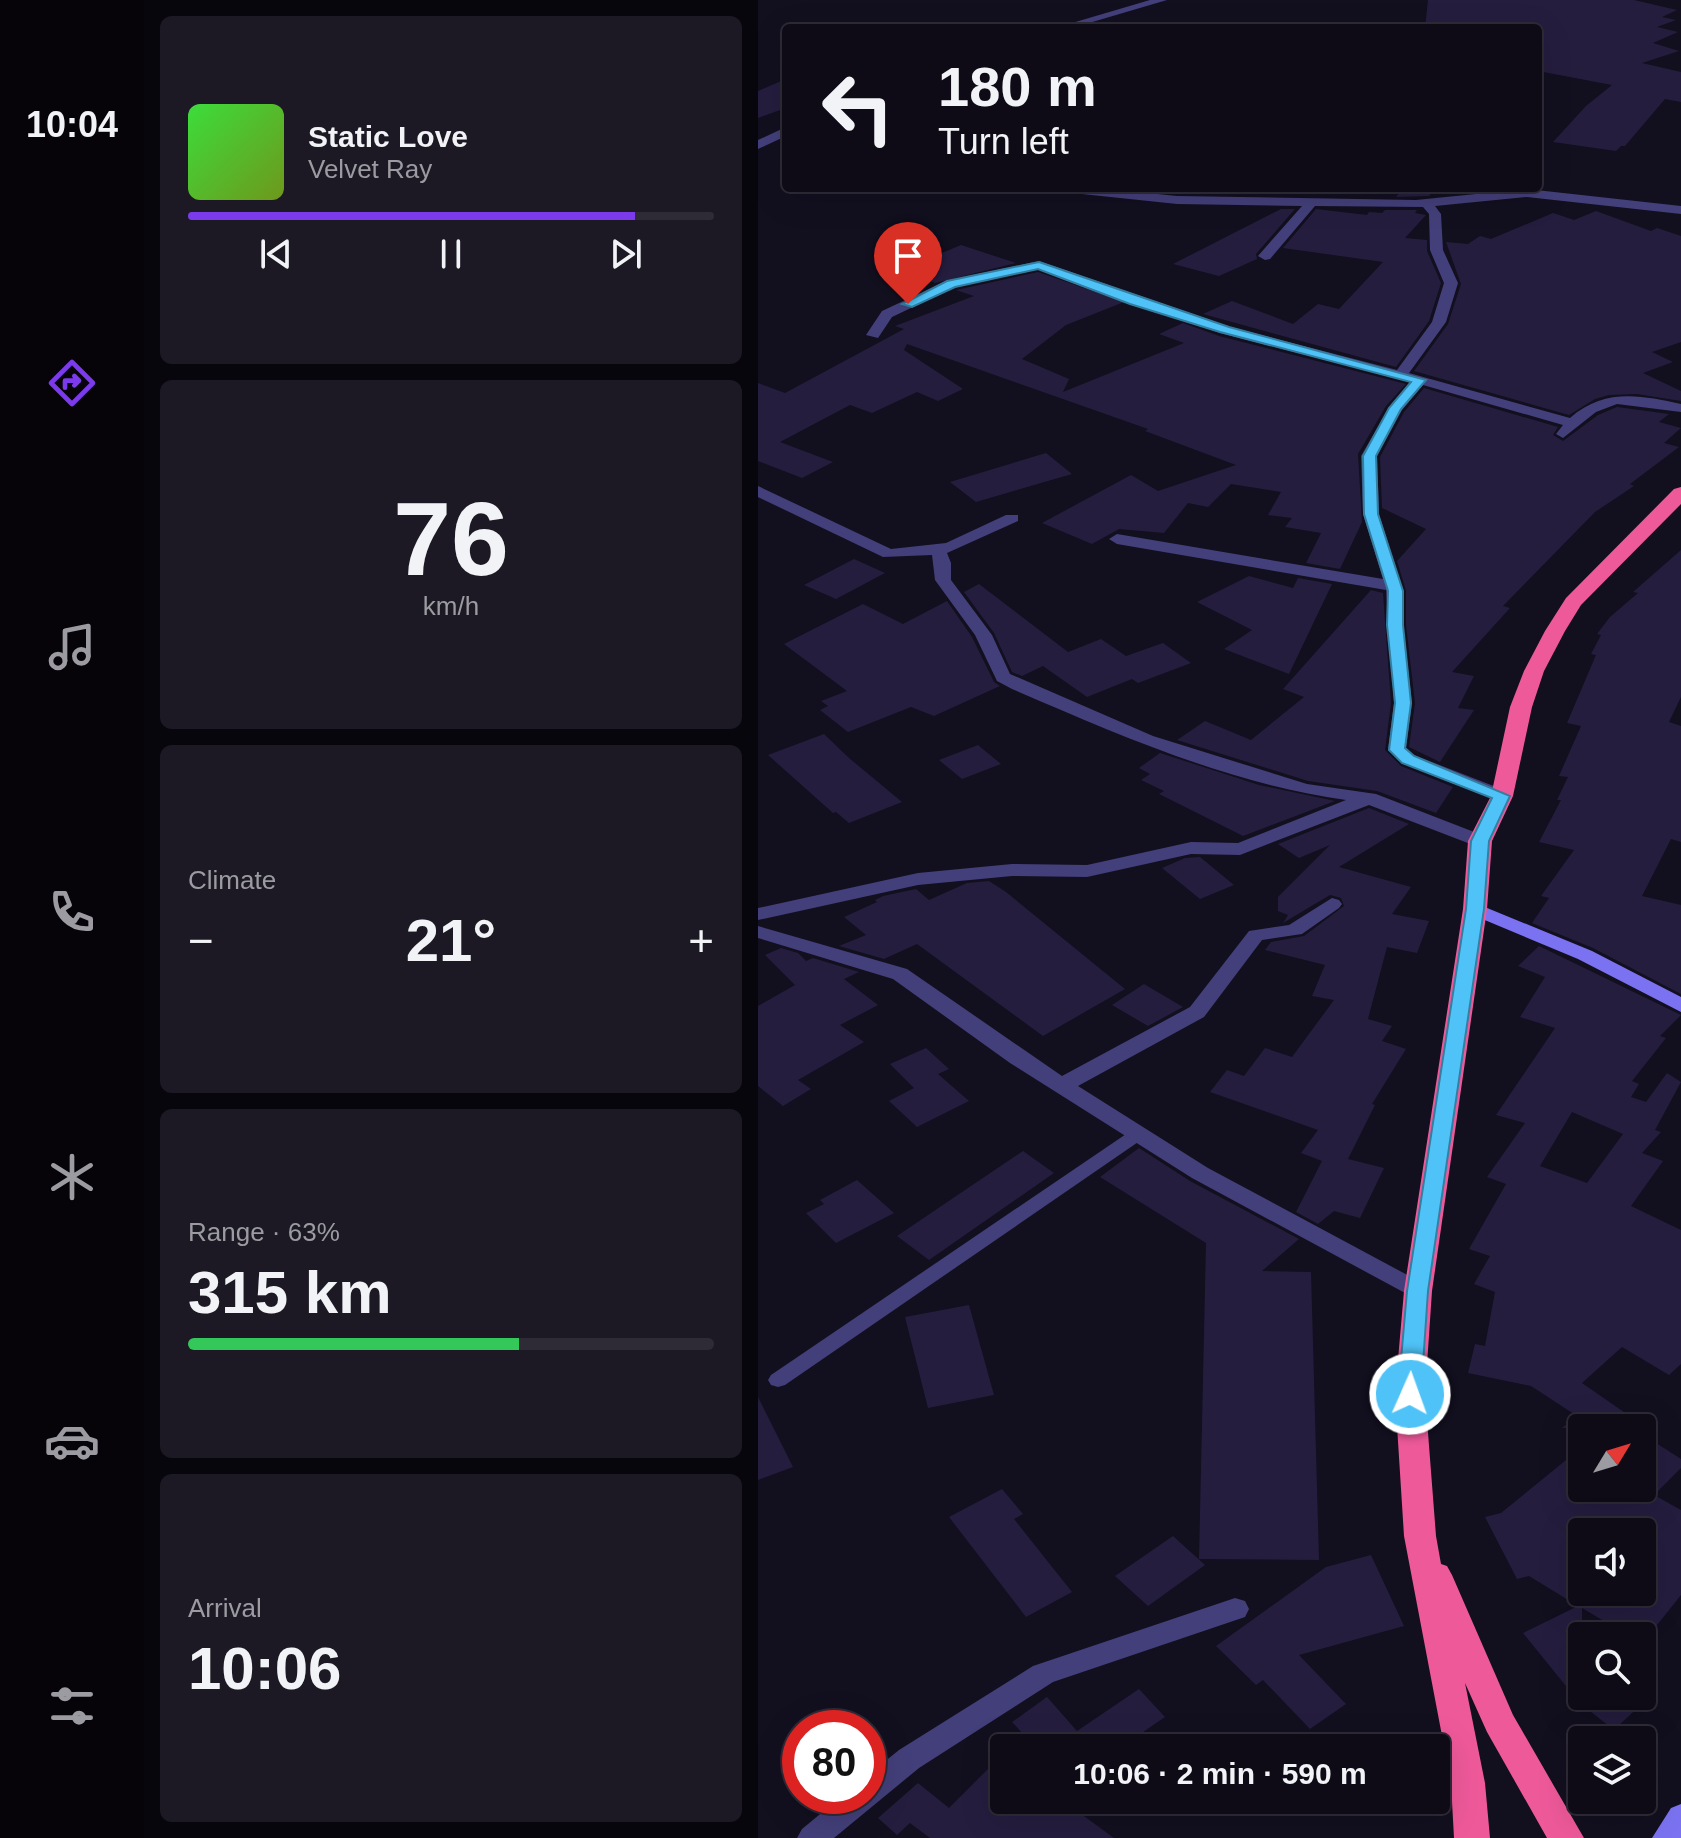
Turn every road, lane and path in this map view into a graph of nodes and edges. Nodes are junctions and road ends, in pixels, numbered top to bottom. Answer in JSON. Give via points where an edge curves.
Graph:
{"nodes":[{"id":1,"x":1162,"y":0,"type":"edge"},
{"id":2,"x":1075,"y":24,"type":"edge"},
{"id":3,"x":782,"y":133,"type":"edge"},
{"id":4,"x":758,"y":145,"type":"edge"},
{"id":5,"x":1101,"y":192,"type":"edge"},
{"id":6,"x":1312,"y":202,"type":"junction"},
{"id":7,"x":1426,"y":203,"type":"junction"},
{"id":8,"x":1681,"y":210,"type":"edge"},
{"id":9,"x":1265,"y":256,"type":"dead end"},
{"id":10,"x":873,"y":335,"type":"dead end"},
{"id":11,"x":1400,"y":375,"type":"junction"},
{"id":12,"x":1420,"y":380,"type":"junction"},
{"id":13,"x":1681,"y":408,"type":"edge"},
{"id":14,"x":758,"y":491,"type":"edge"},
{"id":15,"x":1681,"y":493,"type":"edge"},
{"id":16,"x":1012,"y":518,"type":"dead end"},
{"id":17,"x":1117,"y":539,"type":"dead end"},
{"id":18,"x":938,"y":550,"type":"junction"},
{"id":19,"x":1394,"y":586,"type":"junction"},
{"id":20,"x":1502,"y":796,"type":"junction"},
{"id":21,"x":1369,"y":798,"type":"junction"},
{"id":22,"x":1480,"y":841,"type":"junction"},
{"id":23,"x":1332,"y":904,"type":"dead end"},
{"id":24,"x":1475,"y":909,"type":"junction"},
{"id":25,"x":758,"y":914,"type":"edge"},
{"id":26,"x":758,"y":932,"type":"edge"},
{"id":27,"x":1681,"y":1005,"type":"edge"},
{"id":28,"x":1062,"y":1085,"type":"junction"},
{"id":29,"x":1138,"y":1134,"type":"junction"},
{"id":30,"x":1418,"y":1291,"type":"junction"},
{"id":31,"x":778,"y":1380,"type":"dead end"},
{"id":32,"x":1420,"y":1536,"type":"junction"},
{"id":33,"x":1235,"y":1609,"type":"dead end"},
{"id":34,"x":886,"y":1778,"type":"edge"},
{"id":35,"x":841,"y":1814,"type":"edge"},
{"id":36,"x":1681,"y":1817,"type":"edge"},
{"id":37,"x":812,"y":1838,"type":"edge"},
{"id":38,"x":1472,"y":1838,"type":"edge"},
{"id":39,"x":1566,"y":1838,"type":"edge"},
{"id":40,"x":1667,"y":1838,"type":"edge"}],
"edges":[{"from":1,"to":2,"type":"street"},
{"from":3,"to":4,"type":"street"},
{"from":5,"to":6,"type":"street","via":[[1177,200]]},
{"from":6,"to":7,"type":"street"},
{"from":6,"to":9,"type":"street"},
{"from":7,"to":8,"type":"street","via":[[1527,193]]},
{"from":7,"to":11,"type":"street","via":[[1435,214],[1432,227],[1451,283],[1447,308],[1432,338]]},
{"from":10,"to":11,"type":"street","via":[[887,314],[951,284],[1039,265],[1225,330]]},
{"from":11,"to":12,"type":"street"},
{"from":12,"to":13,"type":"street","via":[[1567,428],[1585,412],[1621,397]]},
{"from":12,"to":19,"type":"street","via":[[1396,408],[1369,456],[1371,514]]},
{"from":14,"to":18,"type":"street","via":[[889,554]]},
{"from":15,"to":20,"type":"highway","via":[[1592,581],[1555,631],[1521,707]]},
{"from":16,"to":18,"type":"street"},
{"from":17,"to":19,"type":"street"},
{"from":18,"to":21,"type":"street","via":[[943,580],[983,635],[1003,677],[1147,740],[1305,789]]},
{"from":19,"to":20,"type":"street","via":[[1403,703],[1397,750]]},
{"from":20,"to":22,"type":"highway"},
{"from":21,"to":22,"type":"street"},
{"from":21,"to":25,"type":"street","via":[[1240,849],[1191,848],[1087,871],[1012,870],[918,879]]},
{"from":22,"to":24,"type":"highway"},
{"from":23,"to":28,"type":"street","via":[[1295,930],[1256,935],[1197,1012]]},
{"from":24,"to":27,"type":"street","via":[[1585,955]]},
{"from":24,"to":30,"type":"highway"},
{"from":26,"to":28,"type":"street","via":[[900,974]]},
{"from":28,"to":29,"type":"street"},
{"from":29,"to":30,"type":"street"},
{"from":29,"to":31,"type":"lane"},
{"from":30,"to":32,"type":"highway","via":[[1410,1394]]},
{"from":32,"to":38,"type":"highway","via":[[1468,1783]]},
{"from":32,"to":39,"type":"highway","via":[[1499,1722]]},
{"from":33,"to":34,"type":"street","via":[[1043,1674]]},
{"from":35,"to":37,"type":"street"},
{"from":36,"to":40,"type":"street"}]}
